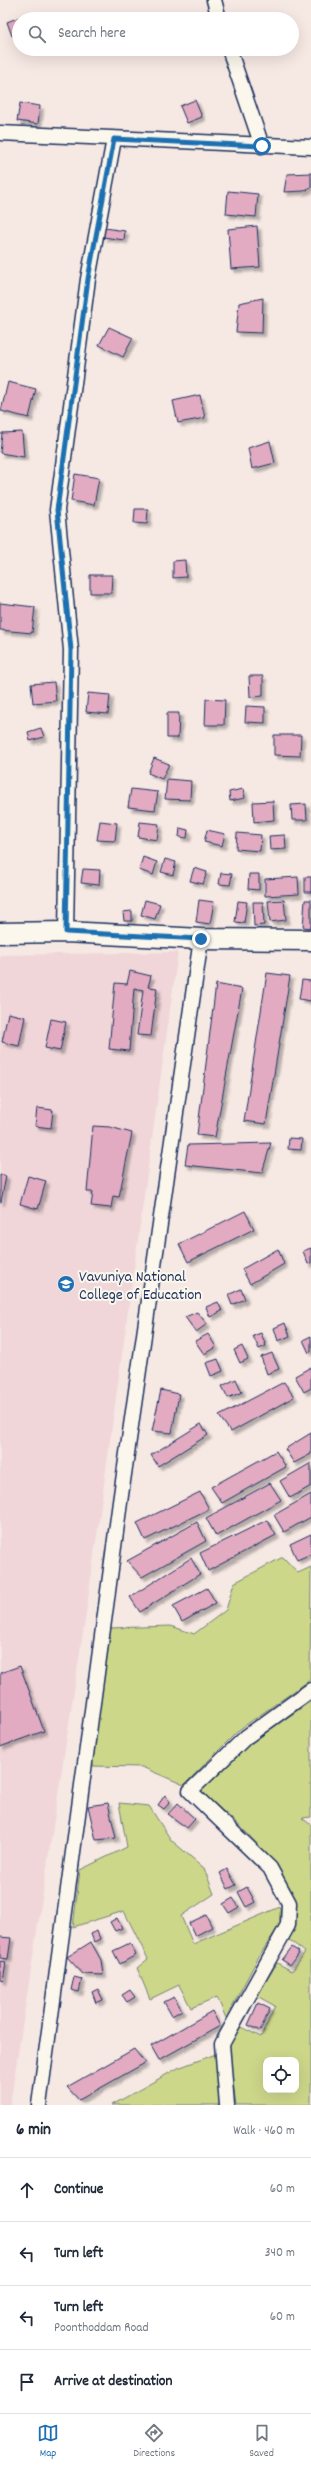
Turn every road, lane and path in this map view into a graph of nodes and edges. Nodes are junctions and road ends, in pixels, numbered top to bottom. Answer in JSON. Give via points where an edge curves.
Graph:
{"nodes":[{"id":1,"x":214,"y":0,"type":"edge"},
{"id":2,"x":217,"y":12,"type":"edge"},
{"id":3,"x":231,"y":56,"type":"edge"},
{"id":4,"x":0,"y":133,"type":"edge"},
{"id":5,"x":114,"y":139,"type":"junction"},
{"id":6,"x":262,"y":146,"type":"junction"},
{"id":7,"x":311,"y":147,"type":"edge"},
{"id":8,"x":66,"y":932,"type":"junction"},
{"id":9,"x":0,"y":933,"type":"edge"},
{"id":10,"x":201,"y":939,"type":"junction"},
{"id":11,"x":311,"y":940,"type":"edge"},
{"id":12,"x":311,"y":1690,"type":"edge"},
{"id":13,"x":39,"y":2105,"type":"edge"},
{"id":14,"x":227,"y":2105,"type":"edge"}],
"edges":[{"from":1,"to":2,"type":"street"},
{"from":3,"to":6,"type":"street"},
{"from":4,"to":5,"type":"street"},
{"from":5,"to":6,"type":"street"},
{"from":5,"to":8,"type":"street","via":[[88,279],[57,510],[71,650]]},
{"from":6,"to":7,"type":"street"},
{"from":8,"to":9,"type":"street"},
{"from":8,"to":10,"type":"street"},
{"from":10,"to":11,"type":"street"},
{"from":10,"to":13,"type":"street","via":[[119,1510]]},
{"from":12,"to":14,"type":"street","via":[[246,1737],[190,1792],[270,1868],[289,1903],[288,1925],[222,2044]]}]}
